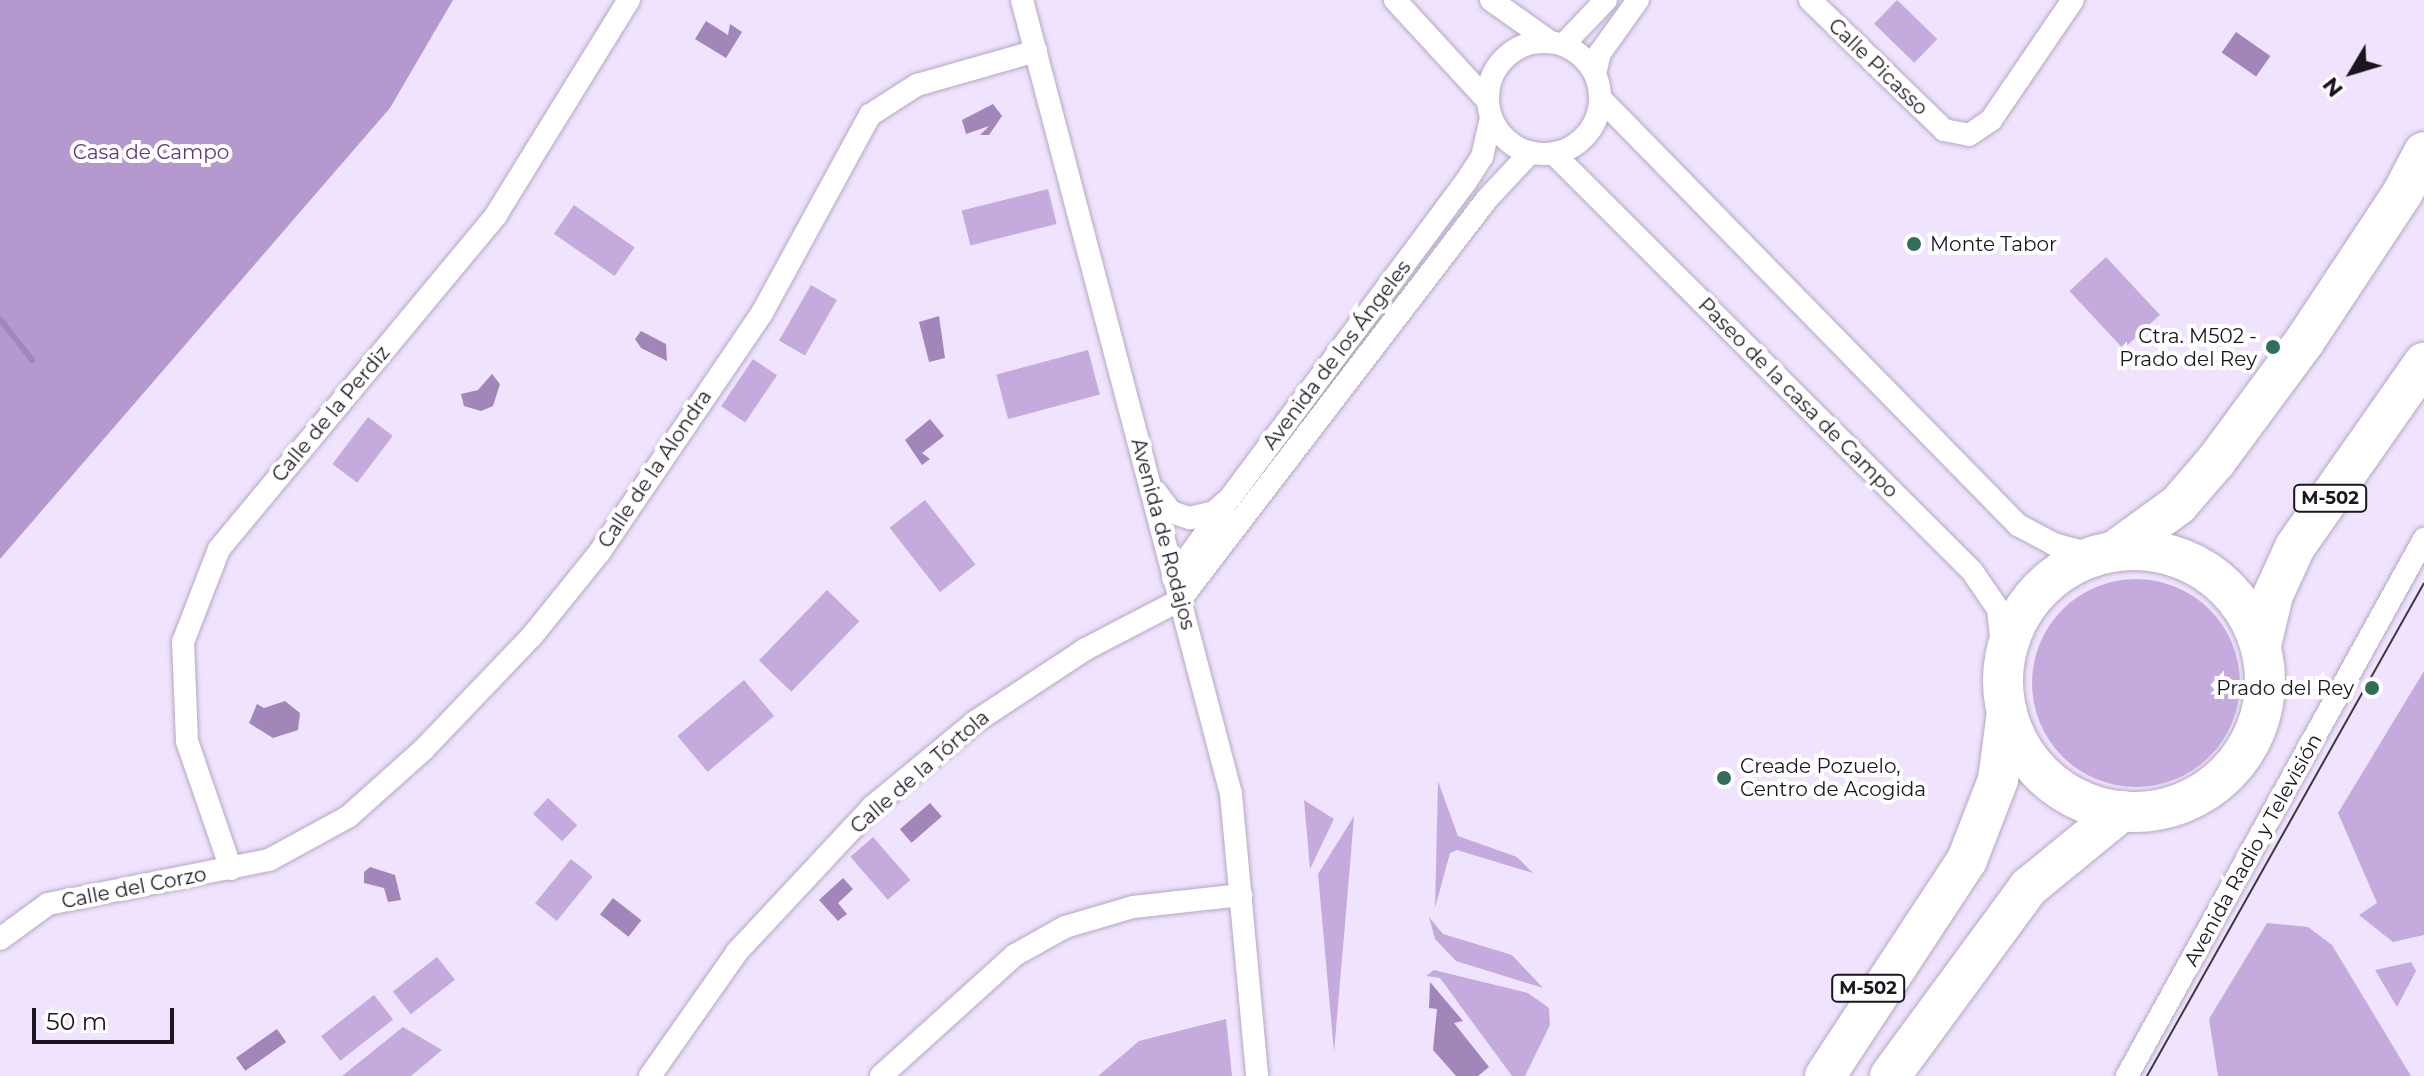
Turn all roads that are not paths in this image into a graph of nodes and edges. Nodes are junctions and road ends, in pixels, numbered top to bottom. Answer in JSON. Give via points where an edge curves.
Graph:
{"nodes":[{"id":1,"x":629,"y":0,"type":"edge"},
{"id":2,"x":1022,"y":0,"type":"edge"},
{"id":3,"x":1395,"y":0,"type":"edge"},
{"id":4,"x":1491,"y":0,"type":"edge"},
{"id":5,"x":1606,"y":0,"type":"edge"},
{"id":6,"x":1638,"y":0,"type":"edge"},
{"id":7,"x":1810,"y":0,"type":"edge"},
{"id":8,"x":2073,"y":0,"type":"edge"},
{"id":9,"x":1556,"y":43,"type":"junction"},
{"id":10,"x":1036,"y":51,"type":"junction"},
{"id":11,"x":1595,"y":74,"type":"junction"},
{"id":12,"x":1600,"y":98,"type":"junction"},
{"id":13,"x":1489,"y":109,"type":"junction"},
{"id":14,"x":2424,"y":152,"type":"edge"},
{"id":15,"x":1530,"y":153,"type":"junction"},
{"id":16,"x":1554,"y":154,"type":"junction"},
{"id":17,"x":2424,"y":363,"type":"edge"},
{"id":18,"x":1148,"y":480,"type":"junction"},
{"id":19,"x":1230,"y":498,"type":"junction"},
{"id":20,"x":2424,"y":539,"type":"edge"},
{"id":21,"x":2105,"y":553,"type":"junction"},
{"id":22,"x":1173,"y":578,"type":"junction"},
{"id":23,"x":1180,"y":600,"type":"junction"},
{"id":24,"x":2261,"y":645,"type":"junction"},
{"id":25,"x":2004,"y":663,"type":"junction"},
{"id":26,"x":2007,"y":712,"type":"junction"},
{"id":27,"x":2122,"y":811,"type":"junction"},
{"id":28,"x":231,"y":869,"type":"junction"},
{"id":29,"x":1241,"y":895,"type":"junction"},
{"id":30,"x":1939,"y":902,"type":"junction"},
{"id":31,"x":0,"y":939,"type":"edge"},
{"id":32,"x":1975,"y":955,"type":"junction"},
{"id":33,"x":650,"y":1076,"type":"edge"},
{"id":34,"x":881,"y":1076,"type":"edge"},
{"id":35,"x":1257,"y":1076,"type":"edge"},
{"id":36,"x":1798,"y":1076,"type":"edge"},
{"id":37,"x":1825,"y":1076,"type":"edge"},
{"id":38,"x":1890,"y":1076,"type":"edge"},
{"id":39,"x":1905,"y":1076,"type":"edge"},
{"id":40,"x":2127,"y":1076,"type":"edge"}],
"edges":[{"from":1,"to":28,"type":"street","name":"Calle de la Perdiz","via":[[496,215],[219,549],[183,642],[187,741]]},
{"from":2,"to":10,"type":"street","name":"Avenida de Rodajos"},
{"from":3,"to":13,"type":"street"},
{"from":4,"to":9,"type":"street"},
{"from":5,"to":9,"type":"street"},
{"from":6,"to":11,"type":"street","via":[[1600,53]]},
{"from":7,"to":8,"type":"street","name":"Calle Picasso","via":[[1944,130],[1969,135],[1991,120]]},
{"from":9,"to":11,"type":"street"},
{"from":9,"to":13,"type":"street","via":[[1530,43],[1505,57],[1489,81]]},
{"from":10,"to":18,"type":"street","name":"Avenida de Rodajos"},
{"from":10,"to":28,"type":"street","name":"Calle de la Alondra","via":[[917,85],[870,115],[762,313],[599,553],[532,636],[424,749],[348,817],[269,860]]},
{"from":11,"to":12,"type":"street"},
{"from":12,"to":16,"type":"street","via":[[1587,134]]},
{"from":12,"to":21,"type":"street","via":[[2018,525],[2053,544]]},
{"from":13,"to":15,"type":"street","via":[[1514,146]]},
{"from":13,"to":19,"type":"street","name":"Avenida de los Ángeles","via":[[1482,157],[1465,183]]},
{"from":14,"to":21,"type":"highway","number":"M-502","via":[[2304,342],[2216,461],[2178,505]]},
{"from":15,"to":16,"type":"street"},
{"from":15,"to":23,"type":"street","name":"Avenida de los Ángeles","via":[[1487,199]]},
{"from":16,"to":25,"type":"street","name":"Paseo de la casa de Campo","via":[[1972,571],[1998,609]]},
{"from":17,"to":24,"type":"highway","number":"M-502","via":[[2295,547],[2273,595]]},
{"from":18,"to":19,"type":"street","name":"Avenida de los Ángeles","via":[[1171,512],[1190,518],[1214,512]]},
{"from":18,"to":22,"type":"street","name":"Avenida de Rodajos"},
{"from":19,"to":22,"type":"street"},
{"from":20,"to":40,"type":"street","name":"Avenida Radio y Televisión"},
{"from":21,"to":24,"type":"highway","number":"M-502","via":[[2169,554],[2206,571],[2242,606]]},
{"from":21,"to":25,"type":"highway","number":"M-502","via":[[2054,576],[2036,593],[2010,637]]},
{"from":22,"to":23,"type":"street","name":"Avenida de Rodajos"},
{"from":23,"to":29,"type":"street","name":"Avenida de Rodajos","via":[[1231,794]]},
{"from":23,"to":33,"type":"street","name":"Calle de la Tórtola","via":[[1084,650],[975,722],[872,807],[737,952]]},
{"from":24,"to":27,"type":"highway","number":"M-502","via":[[2266,686],[2258,726],[2227,775],[2199,795],[2167,808]]},
{"from":25,"to":26,"type":"highway","number":"M-502"},
{"from":26,"to":27,"type":"highway","number":"M-502","via":[[2020,746],[2040,772],[2076,798]]},
{"from":26,"to":30,"type":"highway","number":"M-502","via":[[1998,780],[1982,829]]},
{"from":27,"to":32,"type":"highway","number":"M-502","via":[[2029,887]]},
{"from":28,"to":31,"type":"street","name":"Calle del Corzo","via":[[48,904]]},
{"from":29,"to":34,"type":"street","via":[[1133,907],[1065,927],[1015,955]]},
{"from":29,"to":35,"type":"street","name":"Avenida de Rodajos"},
{"from":30,"to":36,"type":"highway","number":"M-502"},
{"from":30,"to":37,"type":"highway","number":"M-502"},
{"from":32,"to":38,"type":"highway","number":"M-502"},
{"from":32,"to":39,"type":"highway","number":"M-502"}]}
